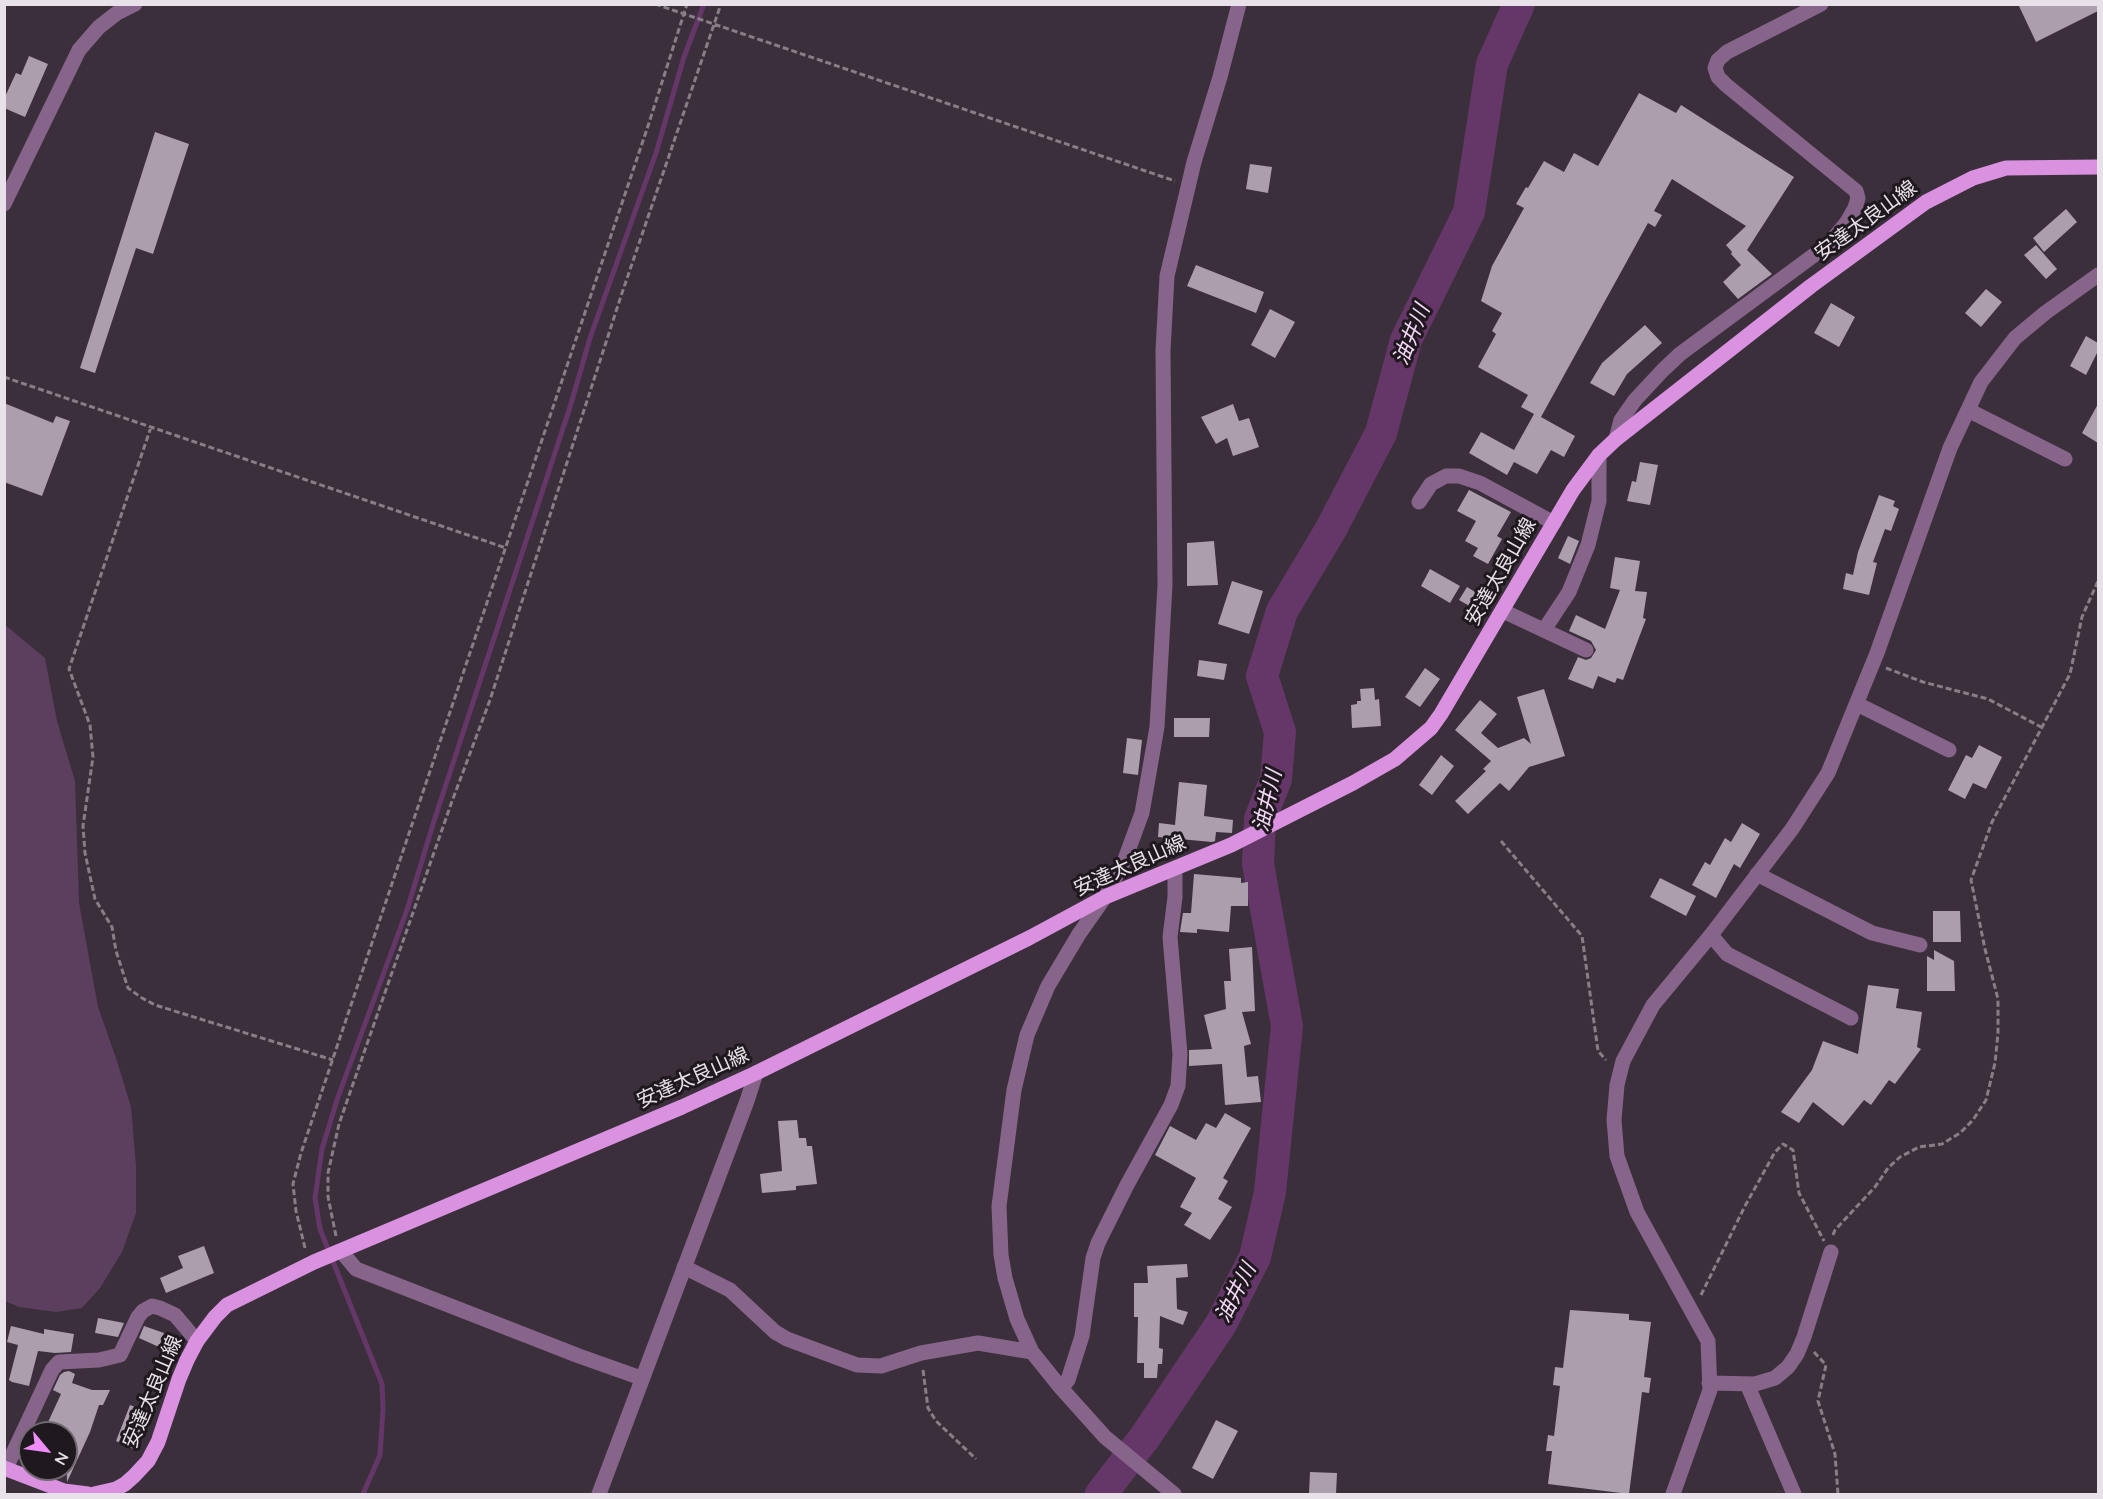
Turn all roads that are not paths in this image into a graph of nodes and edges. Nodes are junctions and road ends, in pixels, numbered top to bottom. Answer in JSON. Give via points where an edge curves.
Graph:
{"nodes":[{"id":1,"x":135,"y":4,"type":"edge"},
{"id":2,"x":1239,"y":4,"type":"edge"},
{"id":3,"x":1821,"y":4,"type":"edge"},
{"id":4,"x":2098,"y":167,"type":"edge"},
{"id":5,"x":4,"y":204,"type":"edge"},
{"id":6,"x":2098,"y":275,"type":"edge"},
{"id":7,"x":1968,"y":410,"type":"junction"},
{"id":8,"x":1616,"y":439,"type":"junction"},
{"id":9,"x":1599,"y":455,"type":"junction"},
{"id":10,"x":2065,"y":459,"type":"dead end"},
{"id":11,"x":1419,"y":502,"type":"dead end"},
{"id":12,"x":1554,"y":523,"type":"junction"},
{"id":13,"x":1503,"y":611,"type":"junction"},
{"id":14,"x":1544,"y":630,"type":"junction"},
{"id":15,"x":1587,"y":650,"type":"dead end"},
{"id":16,"x":1857,"y":704,"type":"junction"},
{"id":17,"x":1950,"y":750,"type":"dead end"},
{"id":18,"x":1175,"y":869,"type":"junction"},
{"id":19,"x":1757,"y":874,"type":"junction"},
{"id":20,"x":1105,"y":897,"type":"junction"},
{"id":21,"x":1711,"y":935,"type":"junction"},
{"id":22,"x":1920,"y":945,"type":"dead end"},
{"id":23,"x":1851,"y":1018,"type":"dead end"},
{"id":24,"x":756,"y":1073,"type":"junction"},
{"id":25,"x":340,"y":1252,"type":"junction"},
{"id":26,"x":1831,"y":1252,"type":"road end"},
{"id":27,"x":684,"y":1267,"type":"junction"},
{"id":28,"x":197,"y":1341,"type":"junction"},
{"id":29,"x":1032,"y":1352,"type":"junction"},
{"id":30,"x":641,"y":1378,"type":"junction"},
{"id":31,"x":1709,"y":1383,"type":"junction"},
{"id":32,"x":1747,"y":1384,"type":"junction"},
{"id":33,"x":1061,"y":1388,"type":"junction"},
{"id":34,"x":5,"y":1468,"type":"edge"},
{"id":35,"x":88,"y":1494,"type":"edge"},
{"id":36,"x":94,"y":1494,"type":"edge"},
{"id":37,"x":99,"y":1494,"type":"edge"},
{"id":38,"x":599,"y":1494,"type":"edge"},
{"id":39,"x":1174,"y":1494,"type":"edge"},
{"id":40,"x":1673,"y":1494,"type":"edge"},
{"id":41,"x":1794,"y":1494,"type":"edge"}],
"edges":[{"from":1,"to":5,"type":"street","via":[[99,27],[79,50]]},
{"from":2,"to":20,"type":"street","via":[[1167,276],[1163,351],[1165,585],[1157,727],[1142,813]]},
{"from":3,"to":8,"type":"street","via":[[1727,52],[1715,68],[1726,85],[1856,191],[1855,208],[1828,244],[1663,370],[1621,420]]},
{"from":4,"to":8,"type":"main road","name":"安達太良山線","via":[[2006,168],[1972,178],[1926,202],[1811,286]]},
{"from":6,"to":7,"type":"street","via":[[2015,338],[1981,382]]},
{"from":7,"to":10,"type":"street"},
{"from":7,"to":16,"type":"street","via":[[1950,448]]},
{"from":8,"to":9,"type":"main road","name":"安達太良山線"},
{"from":9,"to":12,"type":"main road","name":"安達太良山線"},
{"from":9,"to":14,"type":"street","via":[[1599,501],[1588,545],[1569,592]]},
{"from":11,"to":12,"type":"street","via":[[1431,484],[1446,476],[1459,476],[1480,483]]},
{"from":12,"to":13,"type":"main road","name":"安達太良山線"},
{"from":13,"to":14,"type":"street"},
{"from":13,"to":18,"type":"main road","name":"安達太良山線","via":[[1431,728],[1395,759],[1307,807]]},
{"from":14,"to":15,"type":"street"},
{"from":16,"to":17,"type":"street"},
{"from":16,"to":19,"type":"street","via":[[1828,773],[1792,830]]},
{"from":18,"to":20,"type":"main road","name":"安達太良山線"},
{"from":18,"to":33,"type":"street","via":[[1170,937],[1180,1054],[1178,1086],[1172,1105],[1098,1243],[1082,1336],[1068,1380]]},
{"from":19,"to":21,"type":"street"},
{"from":19,"to":22,"type":"street","via":[[1872,933]]},
{"from":20,"to":24,"type":"main road","name":"安達太良山線","via":[[1029,939]]},
{"from":20,"to":29,"type":"street","via":[[1048,986],[1027,1035],[1014,1090],[999,1206],[1001,1255],[1009,1296]]},
{"from":21,"to":23,"type":"street","via":[[1727,954]]},
{"from":21,"to":31,"type":"street","via":[[1653,1005],[1623,1061],[1614,1120],[1617,1156],[1637,1212],[1708,1341]]},
{"from":24,"to":25,"type":"main road","name":"安達太良山線"},
{"from":24,"to":27,"type":"street"},
{"from":25,"to":28,"type":"main road","name":"安達太良山線","via":[[227,1305]]},
{"from":25,"to":30,"type":"street","via":[[356,1269]]},
{"from":26,"to":32,"type":"street","via":[[1793,1361],[1775,1378]]},
{"from":27,"to":29,"type":"street","via":[[730,1290],[787,1339],[857,1365],[880,1366],[921,1353],[978,1343]]},
{"from":27,"to":30,"type":"street"},
{"from":28,"to":34,"type":"street","via":[[175,1315],[152,1306],[138,1317],[120,1354],[99,1360],[59,1362]]},
{"from":28,"to":37,"type":"main road","name":"安達太良山線","via":[[178,1379],[148,1461],[125,1484]]},
{"from":29,"to":33,"type":"street"},
{"from":30,"to":38,"type":"street"},
{"from":31,"to":32,"type":"street"},
{"from":31,"to":40,"type":"street","via":[[1710,1390]]},
{"from":32,"to":41,"type":"street"},
{"from":33,"to":39,"type":"street","via":[[1105,1437]]},
{"from":34,"to":35,"type":"main road","via":[[64,1491]]},
{"from":36,"to":37,"type":"main road","name":"安達太良山線"}]}
